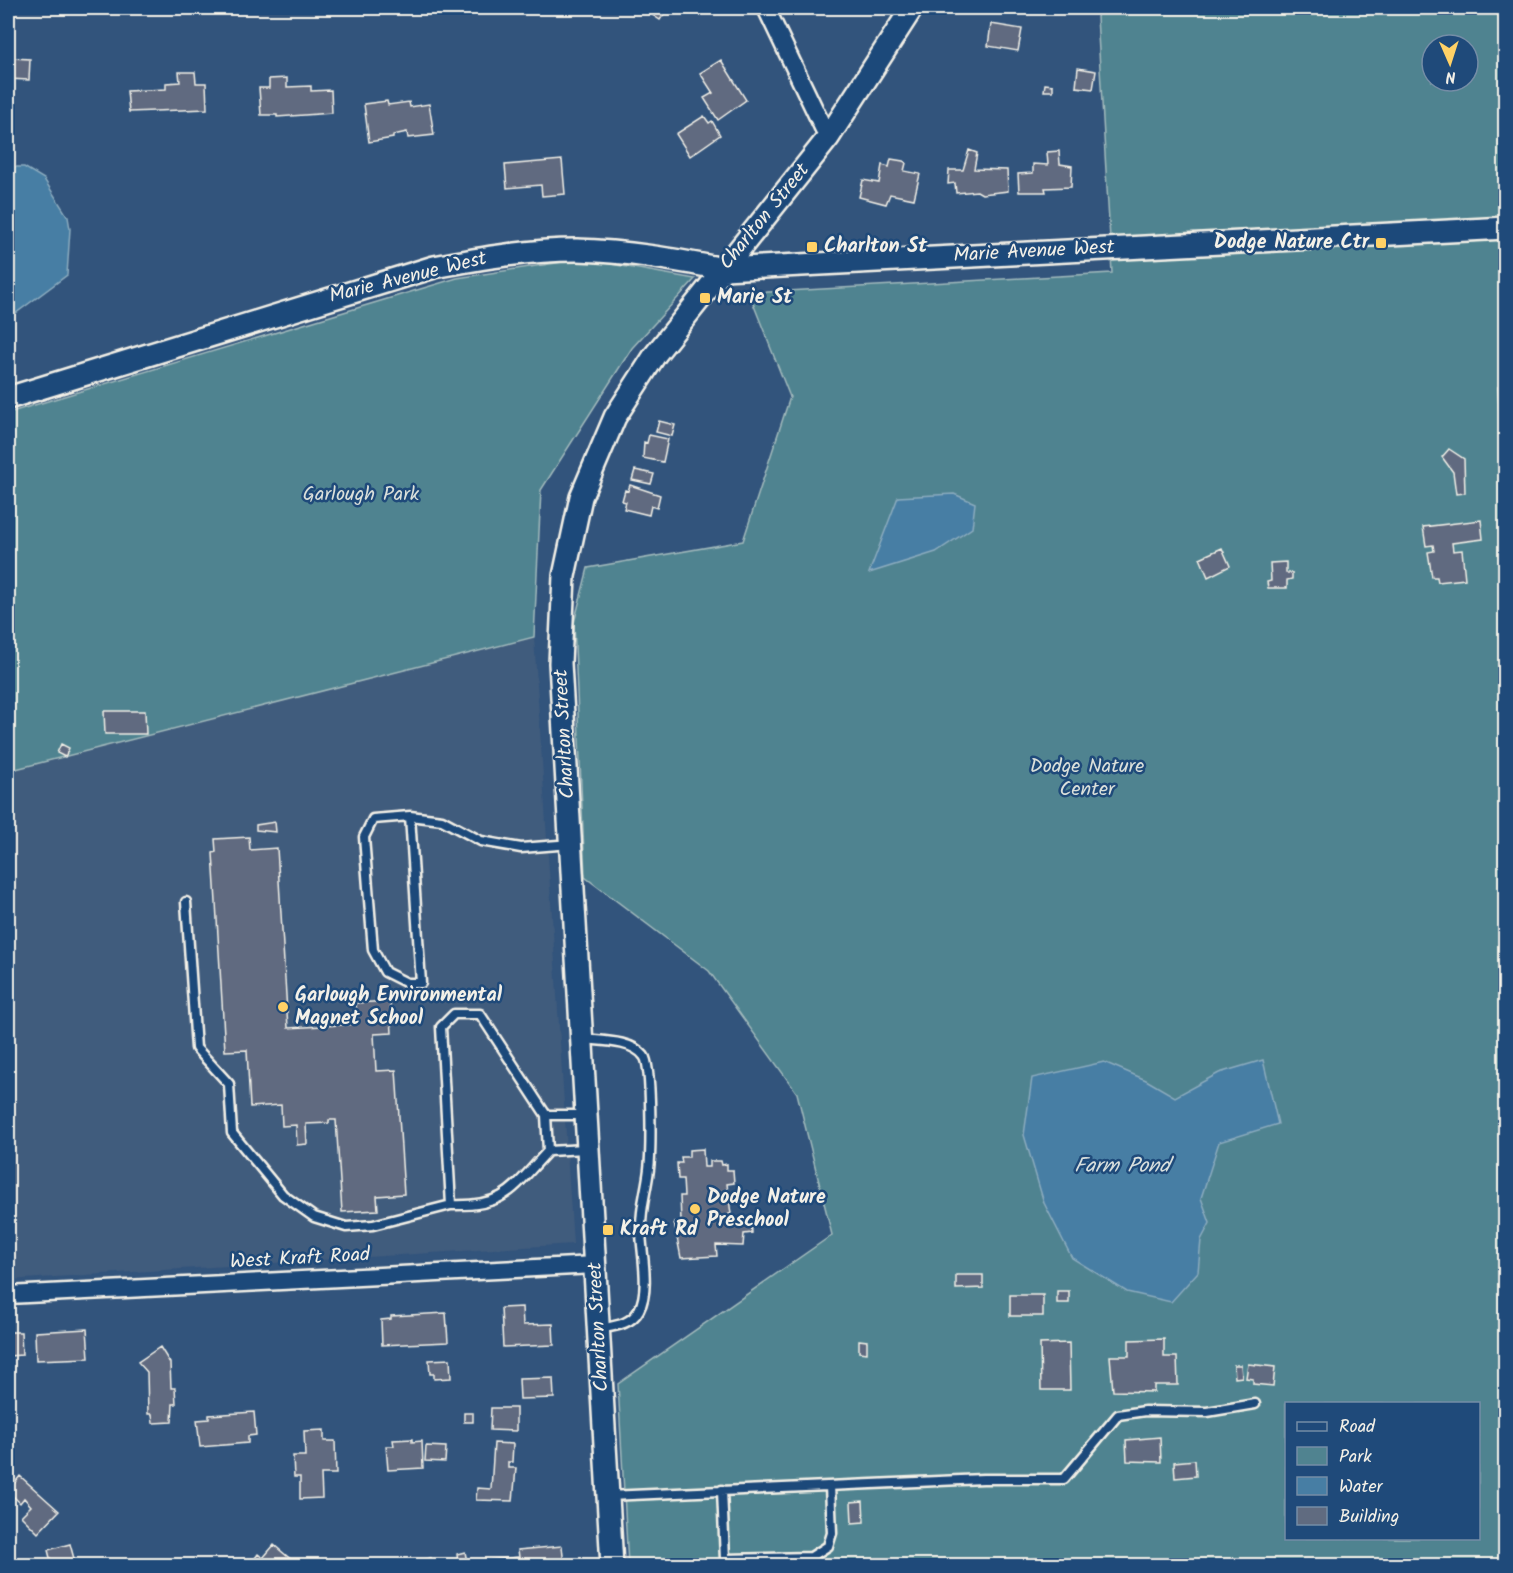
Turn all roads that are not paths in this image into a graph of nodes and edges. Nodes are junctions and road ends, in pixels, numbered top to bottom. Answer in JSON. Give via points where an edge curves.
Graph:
{"nodes":[{"id":1,"x":766,"y":8,"type":"edge"},
{"id":2,"x":912,"y":8,"type":"edge"},
{"id":3,"x":828,"y":138,"type":"junction"},
{"id":4,"x":1506,"y":228,"type":"edge"},
{"id":5,"x":724,"y":268,"type":"junction"},
{"id":6,"x":8,"y":398,"type":"edge"},
{"id":7,"x":410,"y":816,"type":"junction"},
{"id":8,"x":571,"y":844,"type":"junction"},
{"id":9,"x":186,"y":902,"type":"dead end"},
{"id":10,"x":582,"y":1039,"type":"junction"},
{"id":11,"x":546,"y":1115,"type":"junction"},
{"id":12,"x":586,"y":1115,"type":"junction"},
{"id":13,"x":588,"y":1149,"type":"junction"},
{"id":14,"x":548,"y":1151,"type":"junction"},
{"id":15,"x":451,"y":1205,"type":"junction"},
{"id":16,"x":595,"y":1264,"type":"junction"},
{"id":17,"x":8,"y":1295,"type":"edge"},
{"id":18,"x":599,"y":1329,"type":"junction"},
{"id":19,"x":1255,"y":1404,"type":"dead end"},
{"id":20,"x":830,"y":1486,"type":"junction"},
{"id":21,"x":722,"y":1490,"type":"junction"},
{"id":22,"x":608,"y":1496,"type":"junction"},
{"id":23,"x":612,"y":1566,"type":"edge"}],
"edges":[{"from":1,"to":3,"type":"street"},
{"from":2,"to":3,"type":"street","name":"Charlton Street"},
{"from":3,"to":5,"type":"street","name":"Charlton Street"},
{"from":4,"to":5,"type":"street","name":"Marie Avenue West"},
{"from":5,"to":6,"type":"street","name":"Marie Avenue West","via":[[578,250],[472,260],[338,295]]},
{"from":5,"to":8,"type":"street","name":"Charlton Street","via":[[655,355],[615,417],[581,497],[564,576],[561,652]]},
{"from":7,"to":7,"type":"lane","via":[[373,819],[364,837],[373,950],[385,972],[408,983],[421,983]]},
{"from":7,"to":8,"type":"lane","via":[[442,820],[491,843],[521,848]]},
{"from":8,"to":10,"type":"street","name":"Charlton Street"},
{"from":9,"to":15,"type":"lane","via":[[196,1048],[229,1084],[232,1133],[276,1188],[314,1217],[346,1227],[373,1225]]},
{"from":10,"to":12,"type":"street","name":"Charlton Street"},
{"from":10,"to":18,"type":"lane","via":[[611,1041],[639,1050],[650,1073],[649,1169],[640,1207],[642,1304],[633,1319]]},
{"from":11,"to":12,"type":"lane"},
{"from":11,"to":14,"type":"lane"},
{"from":11,"to":15,"type":"lane","via":[[480,1014],[454,1014],[441,1027]]},
{"from":12,"to":13,"type":"street","name":"Charlton Street"},
{"from":13,"to":14,"type":"lane"},
{"from":13,"to":16,"type":"street","name":"Charlton Street"},
{"from":14,"to":15,"type":"lane","via":[[504,1197],[472,1206]]},
{"from":16,"to":17,"type":"street","name":"West Kraft Road"},
{"from":16,"to":18,"type":"street","name":"Charlton Street"},
{"from":18,"to":22,"type":"street","name":"Charlton Street"},
{"from":19,"to":20,"type":"lane","via":[[1207,1412],[1145,1411],[1118,1415],[1064,1479]]},
{"from":20,"to":21,"type":"lane"},
{"from":20,"to":21,"type":"lane","via":[[832,1533],[828,1546],[811,1557],[725,1558]]},
{"from":21,"to":22,"type":"lane"},
{"from":22,"to":23,"type":"street","name":"Charlton Street"}]}
